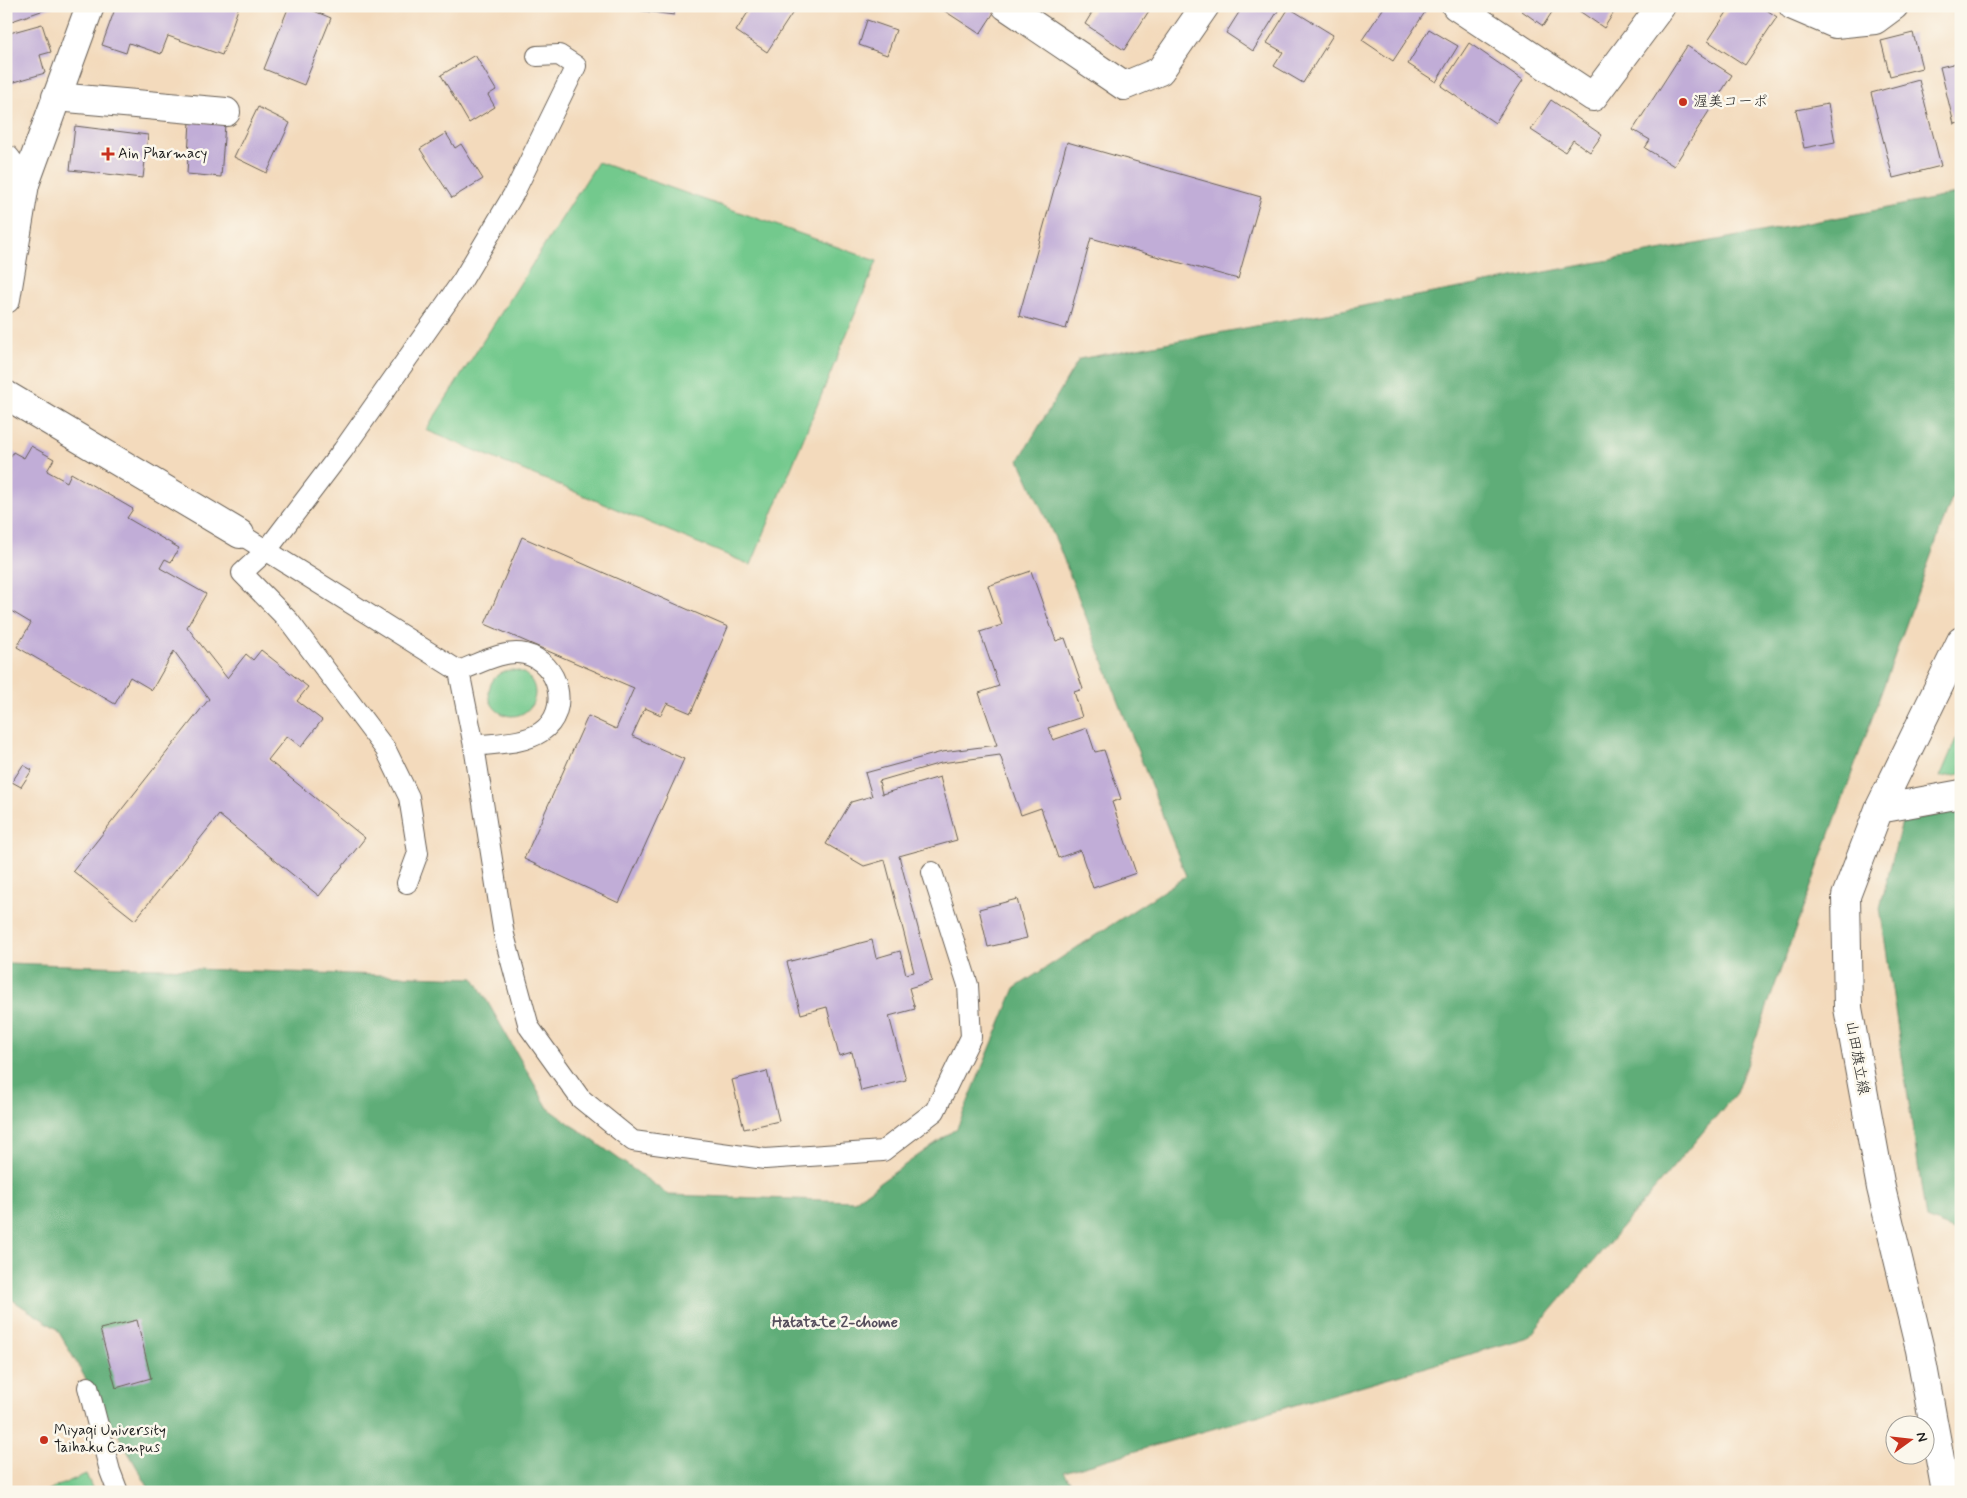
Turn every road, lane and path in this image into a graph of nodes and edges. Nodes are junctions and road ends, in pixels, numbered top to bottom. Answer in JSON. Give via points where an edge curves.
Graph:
{"nodes":[{"id":1,"x":90,"y":6,"type":"edge"},
{"id":2,"x":1006,"y":6,"type":"edge"},
{"id":3,"x":1205,"y":6,"type":"edge"},
{"id":4,"x":1456,"y":6,"type":"edge"},
{"id":5,"x":1660,"y":6,"type":"edge"},
{"id":6,"x":1793,"y":6,"type":"edge"},
{"id":7,"x":1894,"y":6,"type":"edge"},
{"id":8,"x":537,"y":56,"type":"dead end"},
{"id":9,"x":56,"y":97,"type":"junction"},
{"id":10,"x":226,"y":112,"type":"dead end"},
{"id":11,"x":6,"y":159,"type":"edge"},
{"id":12,"x":25,"y":184,"type":"junction"},
{"id":13,"x":6,"y":299,"type":"edge"},
{"id":14,"x":6,"y":395,"type":"edge"},
{"id":15,"x":240,"y":534,"type":"joint"},
{"id":16,"x":267,"y":550,"type":"junction"},
{"id":17,"x":1961,"y":641,"type":"edge"},
{"id":18,"x":459,"y":672,"type":"junction"},
{"id":19,"x":474,"y":746,"type":"junction"},
{"id":20,"x":1961,"y":794,"type":"edge"},
{"id":21,"x":1879,"y":809,"type":"junction"},
{"id":22,"x":932,"y":872,"type":"dead end"},
{"id":23,"x":407,"y":883,"type":"dead end"},
{"id":24,"x":88,"y":1387,"type":"dead end"},
{"id":25,"x":118,"y":1492,"type":"edge"},
{"id":26,"x":1946,"y":1492,"type":"edge"}],
"edges":[{"from":1,"to":9,"type":"street"},
{"from":2,"to":3,"type":"street","via":[[1124,86],[1160,71]]},
{"from":4,"to":5,"type":"street","via":[[1593,97]]},
{"from":6,"to":7,"type":"street","via":[[1835,24],[1875,20]]},
{"from":8,"to":16,"type":"lane","via":[[559,55],[576,66],[513,194],[462,281],[343,450]]},
{"from":9,"to":10,"type":"street"},
{"from":9,"to":12,"type":"street"},
{"from":11,"to":12,"type":"street"},
{"from":12,"to":13,"type":"street"},
{"from":14,"to":15,"type":"street"},
{"from":15,"to":16,"type":"lane"},
{"from":16,"to":18,"type":"lane"},
{"from":16,"to":23,"type":"lane","via":[[242,573],[289,621],[386,750],[409,797],[418,854]]},
{"from":17,"to":21,"type":"street","name":"山田旗立線"},
{"from":18,"to":19,"type":"lane"},
{"from":18,"to":19,"type":"lane","via":[[509,653],[523,654],[537,658],[548,667],[556,679],[559,693],[558,707],[542,731],[529,738]]},
{"from":19,"to":22,"type":"lane","via":[[504,934],[529,1027],[580,1098],[633,1141],[765,1159],[883,1151],[935,1111],[971,1037],[968,985]]},
{"from":20,"to":21,"type":"street"},
{"from":21,"to":26,"type":"street","name":"山田旗立線","via":[[1846,896],[1848,1008],[1881,1188],[1920,1350]]},
{"from":24,"to":25,"type":"lane"}]}
